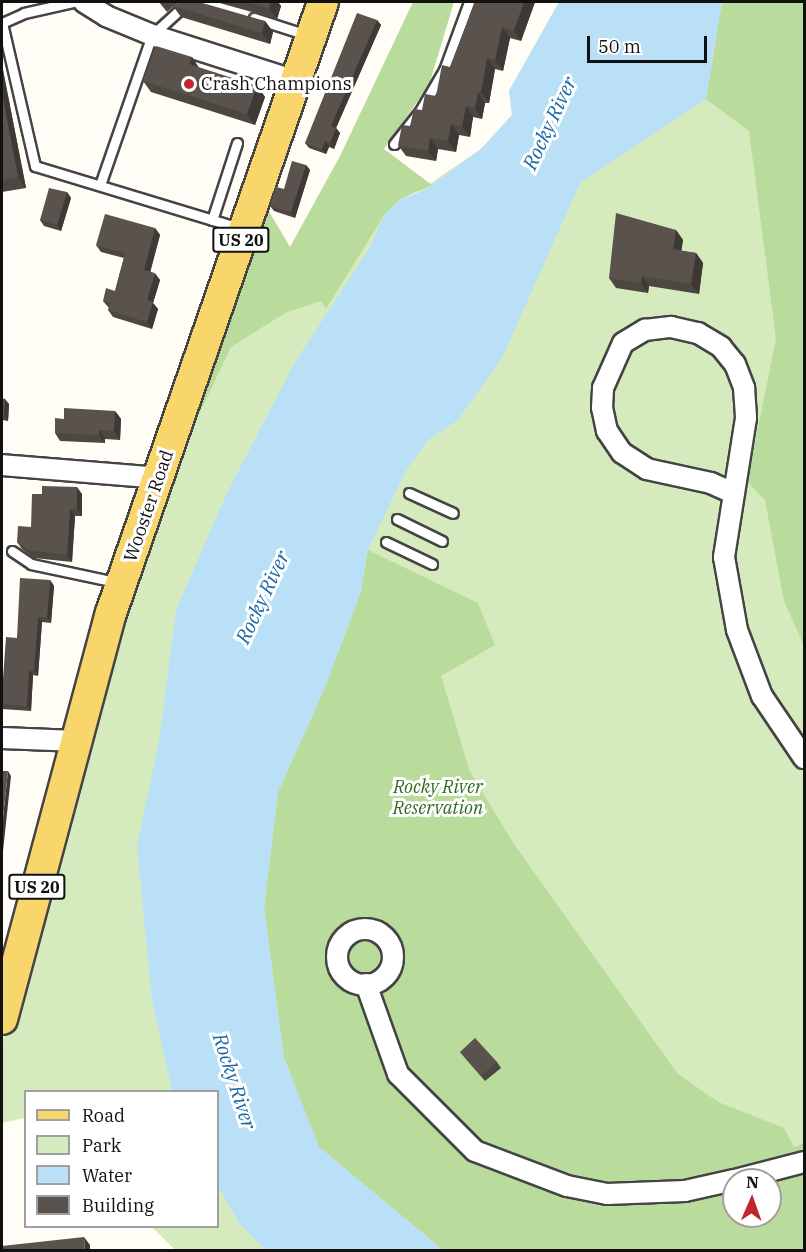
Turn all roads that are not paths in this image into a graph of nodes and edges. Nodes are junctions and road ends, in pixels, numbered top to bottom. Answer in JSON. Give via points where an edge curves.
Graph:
{"nodes":[{"id":1,"x":73,"y":2,"type":"edge"},
{"id":2,"x":84,"y":2,"type":"edge"},
{"id":3,"x":323,"y":2,"type":"edge"},
{"id":4,"x":469,"y":2,"type":"edge"},
{"id":5,"x":198,"y":3,"type":"edge"},
{"id":6,"x":239,"y":14,"type":"edge"},
{"id":7,"x":2,"y":23,"type":"edge"},
{"id":8,"x":152,"y":35,"type":"junction"},
{"id":9,"x":311,"y":36,"type":"junction"},
{"id":10,"x":296,"y":81,"type":"junction"},
{"id":11,"x":237,"y":142,"type":"dead end"},
{"id":12,"x":394,"y":144,"type":"dead end"},
{"id":13,"x":100,"y":185,"type":"junction"},
{"id":14,"x":212,"y":220,"type":"junction"},
{"id":15,"x":244,"y":230,"type":"junction"},
{"id":16,"x":2,"y":465,"type":"edge"},
{"id":17,"x":159,"y":478,"type":"junction"},
{"id":18,"x":731,"y":492,"type":"junction"},
{"id":19,"x":409,"y":493,"type":"dead end"},
{"id":20,"x":453,"y":513,"type":"dead end"},
{"id":21,"x":397,"y":519,"type":"dead end"},
{"id":22,"x":442,"y":541,"type":"dead end"},
{"id":23,"x":386,"y":542,"type":"dead end"},
{"id":24,"x":12,"y":551,"type":"dead end"},
{"id":25,"x":432,"y":564,"type":"dead end"},
{"id":26,"x":121,"y":584,"type":"junction"},
{"id":27,"x":2,"y":738,"type":"edge"},
{"id":28,"x":77,"y":741,"type":"junction"},
{"id":29,"x":804,"y":758,"type":"edge"},
{"id":30,"x":8,"y":967,"type":"edge"},
{"id":31,"x":366,"y":984,"type":"dead end"},
{"id":32,"x":2,"y":1018,"type":"edge"},
{"id":33,"x":804,"y":1162,"type":"edge"},
{"id":34,"x":781,"y":1168,"type":"edge"},
{"id":35,"x":722,"y":1183,"type":"edge"}],
"edges":[{"from":1,"to":7,"type":"lane","via":[[24,13]]},
{"from":2,"to":8,"type":"street"},
{"from":3,"to":9,"type":"main road","name":"Wooster Road","number":"US 20"},
{"from":4,"to":12,"type":"lane","via":[[444,70],[420,111]]},
{"from":5,"to":8,"type":"lane","via":[[185,4]]},
{"from":6,"to":9,"type":"lane"},
{"from":7,"to":13,"type":"lane","via":[[35,166]]},
{"from":8,"to":10,"type":"street"},
{"from":8,"to":13,"type":"lane"},
{"from":9,"to":10,"type":"main road","name":"Wooster Road","number":"US 20"},
{"from":10,"to":15,"type":"main road","name":"Wooster Road","number":"US 20"},
{"from":11,"to":14,"type":"lane"},
{"from":13,"to":14,"type":"lane"},
{"from":14,"to":15,"type":"lane"},
{"from":15,"to":17,"type":"main road","name":"Wooster Road","number":"US 20"},
{"from":16,"to":17,"type":"street"},
{"from":17,"to":26,"type":"main road","name":"Wooster Road","number":"US 20"},
{"from":18,"to":18,"type":"street","via":[[746,418],[744,388],[735,364],[721,347],[704,336],[672,327],[645,330],[623,343],[606,381],[602,408],[607,431],[622,453],[647,469],[711,483]]},
{"from":18,"to":29,"type":"street","via":[[724,557],[737,630],[762,696]]},
{"from":19,"to":20,"type":"lane"},
{"from":21,"to":22,"type":"lane"},
{"from":23,"to":25,"type":"lane"},
{"from":24,"to":26,"type":"lane","via":[[31,564]]},
{"from":26,"to":28,"type":"main road","name":"Wooster Road","number":"US 20"},
{"from":27,"to":28,"type":"street"},
{"from":28,"to":30,"type":"main road","name":"Wooster Road","number":"US 20"},
{"from":30,"to":32,"type":"main road","name":"Wooster Road","number":"US 20"},
{"from":31,"to":35,"type":"street","via":[[399,1074],[475,1150],[567,1186],[618,1193],[685,1191]]},
{"from":33,"to":34,"type":"street"}]}
